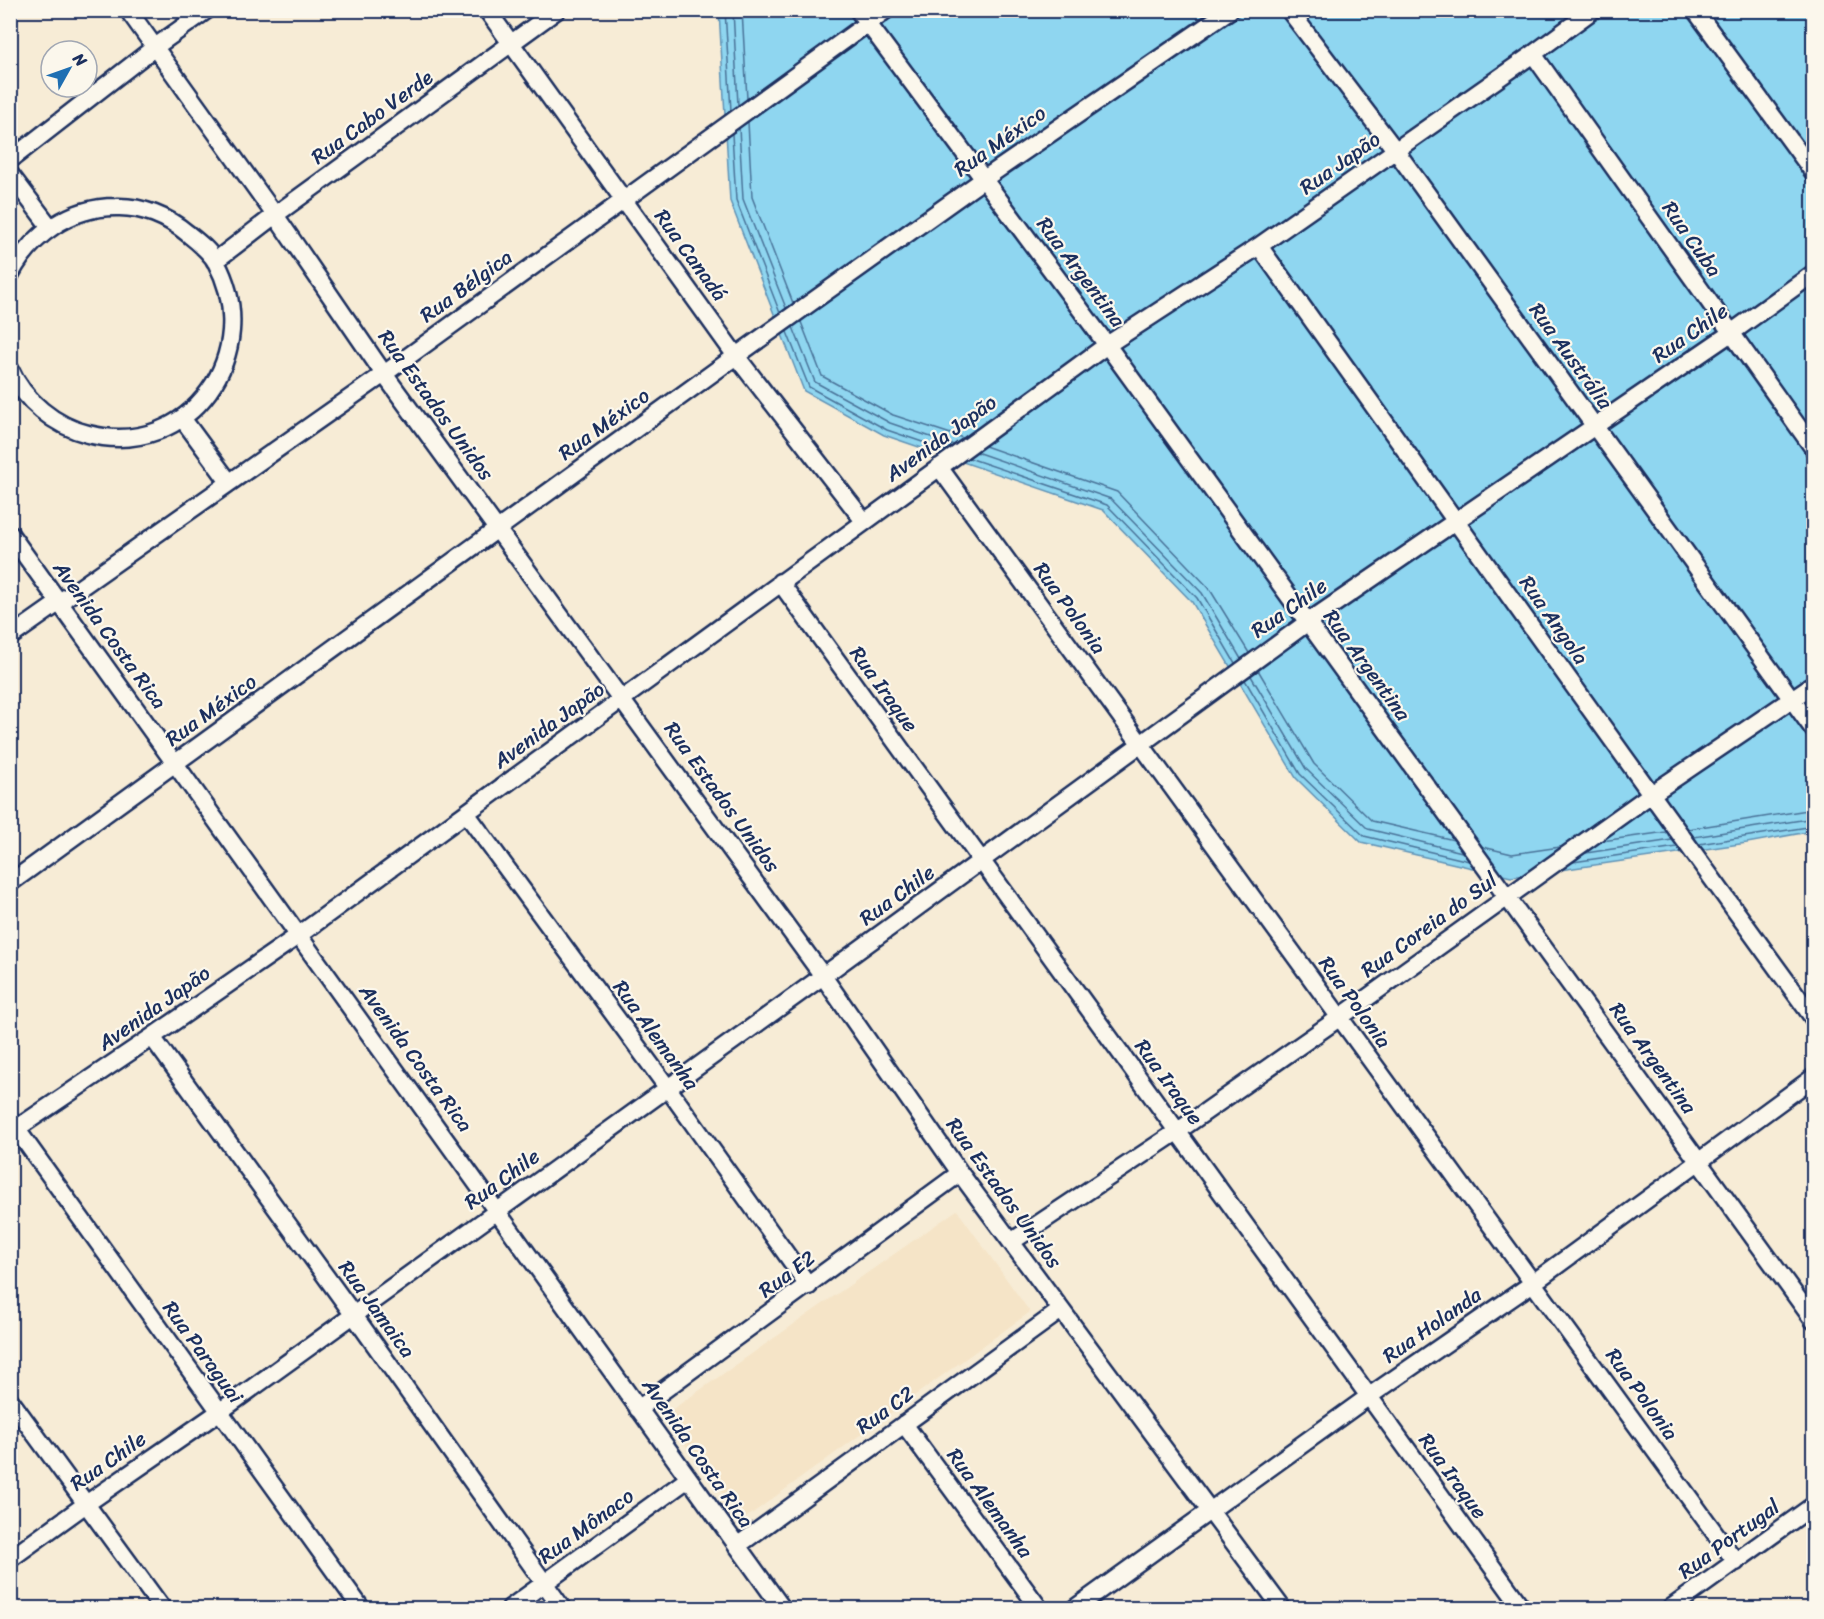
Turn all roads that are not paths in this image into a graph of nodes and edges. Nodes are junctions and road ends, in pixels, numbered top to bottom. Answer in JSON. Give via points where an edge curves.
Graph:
{"nodes":[{"id":1,"x":128,"y":10,"type":"edge"},
{"id":2,"x":207,"y":10,"type":"edge"},
{"id":3,"x":487,"y":10,"type":"edge"},
{"id":4,"x":557,"y":10,"type":"edge"},
{"id":5,"x":886,"y":10,"type":"edge"},
{"id":6,"x":1230,"y":10,"type":"edge"},
{"id":7,"x":1289,"y":10,"type":"edge"},
{"id":8,"x":1593,"y":10,"type":"edge"},
{"id":9,"x":1695,"y":10,"type":"edge"},
{"id":10,"x":863,"y":17,"type":"edge"},
{"id":11,"x":511,"y":44,"type":"junction"},
{"id":12,"x":154,"y":47,"type":"junction"},
{"id":13,"x":1533,"y":54,"type":"junction"},
{"id":14,"x":1396,"y":151,"type":"junction"},
{"id":15,"x":10,"y":160,"type":"edge"},
{"id":16,"x":1814,"y":173,"type":"edge"},
{"id":17,"x":10,"y":174,"type":"edge"},
{"id":18,"x":984,"y":179,"type":"junction"},
{"id":19,"x":623,"y":200,"type":"junction"},
{"id":20,"x":275,"y":214,"type":"junction"},
{"id":21,"x":50,"y":227,"type":"junction"},
{"id":22,"x":1259,"y":246,"type":"junction"},
{"id":23,"x":215,"y":261,"type":"junction"},
{"id":24,"x":1814,"y":273,"type":"edge"},
{"id":25,"x":10,"y":275,"type":"edge"},
{"id":26,"x":1731,"y":333,"type":"junction"},
{"id":27,"x":1107,"y":345,"type":"junction"},
{"id":28,"x":735,"y":356,"type":"junction"},
{"id":29,"x":10,"y":369,"type":"edge"},
{"id":30,"x":384,"y":374,"type":"junction"},
{"id":31,"x":16,"y":393,"type":"edge"},
{"id":32,"x":183,"y":418,"type":"junction"},
{"id":33,"x":1594,"y":427,"type":"junction"},
{"id":34,"x":1814,"y":449,"type":"edge"},
{"id":35,"x":939,"y":467,"type":"junction"},
{"id":36,"x":230,"y":482,"type":"junction"},
{"id":37,"x":1455,"y":519,"type":"junction"},
{"id":38,"x":864,"y":521,"type":"junction"},
{"id":39,"x":498,"y":529,"type":"junction"},
{"id":40,"x":10,"y":534,"type":"edge"},
{"id":41,"x":780,"y":582,"type":"junction"},
{"id":42,"x":59,"y":602,"type":"junction"},
{"id":43,"x":1308,"y":622,"type":"junction"},
{"id":44,"x":10,"y":637,"type":"edge"},
{"id":45,"x":1814,"y":684,"type":"edge"},
{"id":46,"x":622,"y":699,"type":"junction"},
{"id":47,"x":1792,"y":699,"type":"junction"},
{"id":48,"x":1814,"y":730,"type":"edge"},
{"id":49,"x":1141,"y":743,"type":"junction"},
{"id":50,"x":175,"y":764,"type":"junction"},
{"id":51,"x":1650,"y":795,"type":"junction"},
{"id":52,"x":466,"y":813,"type":"junction"},
{"id":53,"x":981,"y":862,"type":"junction"},
{"id":54,"x":10,"y":883,"type":"edge"},
{"id":55,"x":1508,"y":896,"type":"junction"},
{"id":56,"x":299,"y":935,"type":"junction"},
{"id":57,"x":823,"y":976,"type":"junction"},
{"id":58,"x":1339,"y":1018,"type":"junction"},
{"id":59,"x":1814,"y":1019,"type":"edge"},
{"id":60,"x":152,"y":1037,"type":"junction"},
{"id":61,"x":1814,"y":1077,"type":"edge"},
{"id":62,"x":667,"y":1087,"type":"junction"},
{"id":63,"x":12,"y":1127,"type":"edge"},
{"id":64,"x":1178,"y":1131,"type":"junction"},
{"id":65,"x":1698,"y":1160,"type":"junction"},
{"id":66,"x":960,"y":1173,"type":"junction"},
{"id":67,"x":498,"y":1210,"type":"junction"},
{"id":68,"x":1011,"y":1242,"type":"junction"},
{"id":69,"x":1533,"y":1283,"type":"junction"},
{"id":70,"x":808,"y":1286,"type":"junction"},
{"id":71,"x":1061,"y":1310,"type":"junction"},
{"id":72,"x":353,"y":1314,"type":"junction"},
{"id":73,"x":1814,"y":1321,"type":"edge"},
{"id":74,"x":1368,"y":1397,"type":"junction"},
{"id":75,"x":10,"y":1400,"type":"edge"},
{"id":76,"x":638,"y":1408,"type":"junction"},
{"id":77,"x":219,"y":1412,"type":"junction"},
{"id":78,"x":904,"y":1424,"type":"junction"},
{"id":79,"x":688,"y":1479,"type":"junction"},
{"id":80,"x":86,"y":1504,"type":"junction"},
{"id":81,"x":1814,"y":1505,"type":"edge"},
{"id":82,"x":1209,"y":1510,"type":"junction"},
{"id":83,"x":737,"y":1546,"type":"junction"},
{"id":84,"x":10,"y":1559,"type":"edge"},
{"id":85,"x":1736,"y":1562,"type":"junction"},
{"id":86,"x":544,"y":1584,"type":"junction"},
{"id":87,"x":162,"y":1608,"type":"edge"},
{"id":88,"x":361,"y":1608,"type":"edge"},
{"id":89,"x":510,"y":1608,"type":"edge"},
{"id":90,"x":562,"y":1608,"type":"edge"},
{"id":91,"x":782,"y":1608,"type":"edge"},
{"id":92,"x":1039,"y":1608,"type":"edge"},
{"id":93,"x":1075,"y":1608,"type":"edge"},
{"id":94,"x":1282,"y":1608,"type":"edge"},
{"id":95,"x":1522,"y":1608,"type":"edge"},
{"id":96,"x":1671,"y":1608,"type":"edge"}],
"edges":[{"from":1,"to":12,"type":"street","name":"Rua Estados Unidos"},
{"from":2,"to":12,"type":"street"},
{"from":3,"to":11,"type":"street","name":"Rua Canadá"},
{"from":4,"to":11,"type":"street","name":"Rua Cabo Verde"},
{"from":5,"to":10,"type":"street","name":"Rua Bélgica"},
{"from":6,"to":18,"type":"street","name":"Rua México"},
{"from":7,"to":14,"type":"street","name":"Rua Austrália"},
{"from":8,"to":13,"type":"street","name":"Rua Japão"},
{"from":9,"to":16,"type":"street"},
{"from":10,"to":18,"type":"street","name":"Rua Argentina"},
{"from":10,"to":19,"type":"street","name":"Rua Bélgica"},
{"from":11,"to":19,"type":"street","name":"Rua Canadá"},
{"from":11,"to":20,"type":"street","name":"Rua Cabo Verde"},
{"from":12,"to":15,"type":"street"},
{"from":12,"to":20,"type":"street","name":"Rua Estados Unidos"},
{"from":13,"to":14,"type":"street","name":"Rua Japão"},
{"from":13,"to":26,"type":"street","name":"Rua Cuba"},
{"from":14,"to":22,"type":"street","name":"Rua Japão"},
{"from":14,"to":33,"type":"street","name":"Rua Austrália"},
{"from":17,"to":21,"type":"street"},
{"from":18,"to":27,"type":"street","name":"Rua Argentina"},
{"from":18,"to":28,"type":"street","name":"Rua México"},
{"from":19,"to":28,"type":"street","name":"Rua Canadá"},
{"from":19,"to":30,"type":"street","name":"Rua Bélgica"},
{"from":20,"to":23,"type":"street","name":"Rua Cabo Verde"},
{"from":20,"to":30,"type":"street","name":"Rua Estados Unidos"},
{"from":21,"to":23,"type":"street","via":[[82,212],[116,207],[147,211],[175,223]]},
{"from":21,"to":25,"type":"street","via":[[29,245]]},
{"from":22,"to":27,"type":"street","name":"Rua Japão"},
{"from":22,"to":37,"type":"street","name":"Rua Angola"},
{"from":23,"to":32,"type":"street","via":[[228,294],[232,322],[229,350],[204,399]]},
{"from":24,"to":26,"type":"street","name":"Rua Chile"},
{"from":26,"to":33,"type":"street","name":"Rua Chile"},
{"from":26,"to":34,"type":"street","name":"Rua Cuba"},
{"from":27,"to":35,"type":"street","name":"Avenida Japão"},
{"from":27,"to":43,"type":"street","name":"Rua Argentina"},
{"from":28,"to":38,"type":"street","name":"Rua Canadá"},
{"from":28,"to":39,"type":"street","name":"Rua México"},
{"from":29,"to":31,"type":"street"},
{"from":30,"to":36,"type":"street","name":"Rua Bélgica"},
{"from":30,"to":39,"type":"street","name":"Rua Estados Unidos"},
{"from":31,"to":32,"type":"street","via":[[75,431],[103,438],[131,438],[158,431]]},
{"from":32,"to":36,"type":"street"},
{"from":33,"to":37,"type":"street","name":"Rua Chile"},
{"from":33,"to":47,"type":"street","name":"Rua Austrália"},
{"from":35,"to":38,"type":"street","name":"Avenida Japão"},
{"from":35,"to":49,"type":"street","name":"Rua Polonia"},
{"from":36,"to":42,"type":"street","name":"Rua Bélgica"},
{"from":37,"to":43,"type":"street","name":"Rua Chile"},
{"from":37,"to":51,"type":"street","name":"Rua Angola"},
{"from":38,"to":41,"type":"street","name":"Avenida Japão"},
{"from":39,"to":46,"type":"street","name":"Rua Estados Unidos"},
{"from":39,"to":50,"type":"street","name":"Rua México"},
{"from":40,"to":42,"type":"street","name":"Avenida Costa Rica"},
{"from":41,"to":46,"type":"street","name":"Avenida Japão"},
{"from":41,"to":53,"type":"street","name":"Rua Iraque"},
{"from":42,"to":44,"type":"street","name":"Rua Bélgica"},
{"from":42,"to":50,"type":"street","name":"Avenida Costa Rica"},
{"from":43,"to":49,"type":"street","name":"Rua Chile"},
{"from":43,"to":55,"type":"street","name":"Rua Argentina"},
{"from":45,"to":47,"type":"street","name":"Rua Coreia do Sul"},
{"from":46,"to":52,"type":"street","name":"Avenida Japão"},
{"from":46,"to":57,"type":"street","name":"Rua Estados Unidos"},
{"from":47,"to":48,"type":"street","name":"Rua Austrália"},
{"from":47,"to":51,"type":"street","name":"Rua Coreia do Sul"},
{"from":49,"to":53,"type":"street","name":"Rua Chile"},
{"from":49,"to":58,"type":"street","name":"Rua Polonia"},
{"from":50,"to":54,"type":"street","name":"Rua México"},
{"from":50,"to":56,"type":"street","name":"Avenida Costa Rica"},
{"from":51,"to":55,"type":"street","name":"Rua Coreia do Sul"},
{"from":51,"to":59,"type":"street","name":"Rua Angola"},
{"from":52,"to":56,"type":"street","name":"Avenida Japão"},
{"from":52,"to":62,"type":"street","name":"Rua Alemanha"},
{"from":53,"to":57,"type":"street","name":"Rua Chile"},
{"from":53,"to":64,"type":"street","name":"Rua Iraque"},
{"from":55,"to":58,"type":"street","name":"Rua Coreia do Sul"},
{"from":55,"to":65,"type":"street","name":"Rua Argentina"},
{"from":56,"to":60,"type":"street","name":"Avenida Japão"},
{"from":56,"to":67,"type":"street","name":"Avenida Costa Rica"},
{"from":57,"to":62,"type":"street","name":"Rua Chile"},
{"from":57,"to":66,"type":"street","name":"Rua Estados Unidos"},
{"from":58,"to":64,"type":"street","name":"Rua Coreia do Sul"},
{"from":58,"to":69,"type":"street","name":"Rua Polonia"},
{"from":60,"to":63,"type":"street","name":"Avenida Japão"},
{"from":60,"to":72,"type":"street","name":"Rua Jamaica"},
{"from":61,"to":65,"type":"street","name":"Rua Holanda"},
{"from":62,"to":67,"type":"street","name":"Rua Chile"},
{"from":62,"to":70,"type":"street","name":"Rua Alemanha"},
{"from":63,"to":77,"type":"street","name":"Rua Paraguai"},
{"from":64,"to":68,"type":"street","name":"Rua Coreia do Sul"},
{"from":64,"to":74,"type":"street","name":"Rua Iraque"},
{"from":65,"to":69,"type":"street","name":"Rua Holanda"},
{"from":65,"to":73,"type":"street","name":"Rua Argentina"},
{"from":66,"to":68,"type":"street","name":"Rua Estados Unidos"},
{"from":66,"to":70,"type":"street","name":"Rua E2"},
{"from":67,"to":72,"type":"street","name":"Rua Chile"},
{"from":67,"to":76,"type":"street","name":"Avenida Costa Rica"},
{"from":68,"to":71,"type":"street","name":"Rua Estados Unidos"},
{"from":69,"to":74,"type":"street","name":"Rua Holanda"},
{"from":69,"to":85,"type":"street","name":"Rua Polonia"},
{"from":70,"to":76,"type":"street","name":"Rua E2"},
{"from":71,"to":78,"type":"street","name":"Rua C2"},
{"from":71,"to":82,"type":"street","name":"Rua Estados Unidos"},
{"from":72,"to":77,"type":"street","name":"Rua Chile"},
{"from":72,"to":86,"type":"street","name":"Rua Jamaica"},
{"from":74,"to":82,"type":"street","name":"Rua Holanda"},
{"from":74,"to":95,"type":"street","name":"Rua Iraque"},
{"from":75,"to":80,"type":"street"},
{"from":76,"to":79,"type":"street","name":"Avenida Costa Rica"},
{"from":77,"to":80,"type":"street","name":"Rua Chile"},
{"from":77,"to":88,"type":"street","name":"Rua Paraguai"},
{"from":78,"to":83,"type":"street","name":"Rua C2"},
{"from":78,"to":92,"type":"street","name":"Rua Alemanha"},
{"from":79,"to":83,"type":"street","name":"Avenida Costa Rica"},
{"from":79,"to":86,"type":"street","name":"Rua Mônaco"},
{"from":80,"to":84,"type":"street","name":"Rua Chile"},
{"from":80,"to":87,"type":"street"},
{"from":81,"to":85,"type":"street","name":"Rua Portugal"},
{"from":82,"to":93,"type":"street","name":"Rua Holanda"},
{"from":82,"to":94,"type":"street","name":"Rua Estados Unidos"},
{"from":83,"to":91,"type":"street","name":"Avenida Costa Rica"},
{"from":85,"to":96,"type":"street","name":"Rua Portugal"},
{"from":86,"to":89,"type":"street","name":"Rua Mônaco"},
{"from":86,"to":90,"type":"street","name":"Rua Jamaica"}]}
